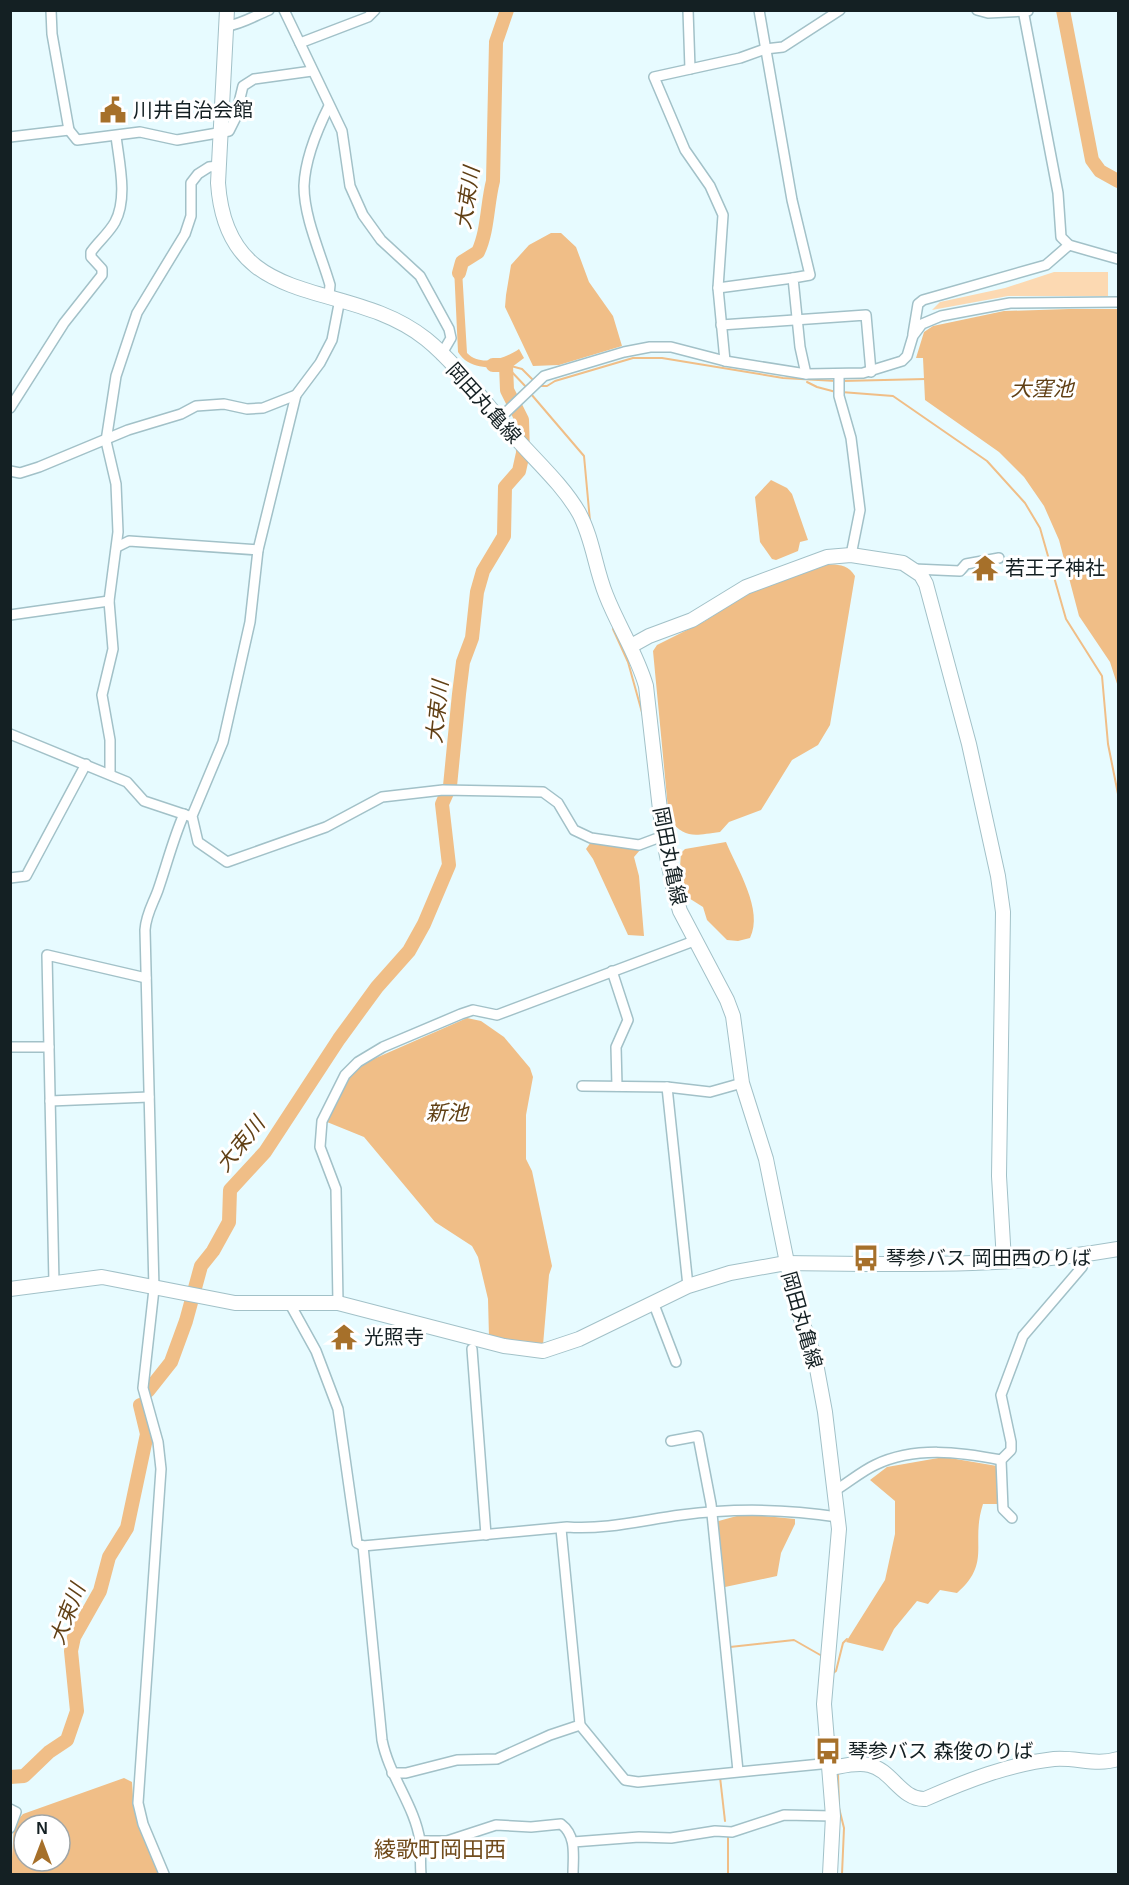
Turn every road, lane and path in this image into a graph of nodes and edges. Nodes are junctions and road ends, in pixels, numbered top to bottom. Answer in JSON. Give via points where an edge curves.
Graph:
{"nodes":[{"id":1,"x":51,"y":10,"type":"edge"},
{"id":2,"x":227,"y":10,"type":"edge"},
{"id":3,"x":269,"y":10,"type":"edge"},
{"id":4,"x":284,"y":10,"type":"edge"},
{"id":5,"x":375,"y":10,"type":"edge"},
{"id":6,"x":688,"y":10,"type":"edge"},
{"id":7,"x":759,"y":10,"type":"edge"},
{"id":8,"x":840,"y":10,"type":"edge"},
{"id":9,"x":977,"y":10,"type":"edge"},
{"id":10,"x":1028,"y":10,"type":"edge"},
{"id":11,"x":1023,"y":11,"type":"edge"},
{"id":12,"x":227,"y":26,"type":"junction"},
{"id":13,"x":300,"y":43,"type":"junction"},
{"id":14,"x":765,"y":49,"type":"junction"},
{"id":15,"x":690,"y":69,"type":"junction"},
{"id":16,"x":312,"y":71,"type":"junction"},
{"id":17,"x":329,"y":106,"type":"junction"},
{"id":18,"x":69,"y":130,"type":"junction"},
{"id":19,"x":221,"y":132,"type":"junction"},
{"id":20,"x":116,"y":136,"type":"junction"},
{"id":21,"x":10,"y":137,"type":"edge"},
{"id":22,"x":218,"y":166,"type":"junction"},
{"id":23,"x":1069,"y":245,"type":"junction"},
{"id":24,"x":1119,"y":259,"type":"edge"},
{"id":25,"x":793,"y":278,"type":"junction"},
{"id":26,"x":718,"y":288,"type":"junction"},
{"id":27,"x":334,"y":297,"type":"junction"},
{"id":28,"x":1119,"y":302,"type":"edge"},
{"id":29,"x":798,"y":319,"type":"junction"},
{"id":30,"x":721,"y":325,"type":"junction"},
{"id":31,"x":913,"y":336,"type":"junction"},
{"id":32,"x":441,"y":355,"type":"junction"},
{"id":33,"x":725,"y":361,"type":"junction"},
{"id":34,"x":871,"y":372,"type":"junction"},
{"id":35,"x":806,"y":374,"type":"junction"},
{"id":36,"x":839,"y":385,"type":"junction"},
{"id":37,"x":296,"y":395,"type":"junction"},
{"id":38,"x":10,"y":408,"type":"edge"},
{"id":39,"x":499,"y":419,"type":"junction"},
{"id":40,"x":106,"y":441,"type":"junction"},
{"id":41,"x":10,"y":471,"type":"edge"},
{"id":42,"x":117,"y":547,"type":"junction"},
{"id":43,"x":258,"y":550,"type":"junction"},
{"id":44,"x":851,"y":555,"type":"junction"},
{"id":45,"x":999,"y":558,"type":"dead end"},
{"id":46,"x":914,"y":569,"type":"junction"},
{"id":47,"x":109,"y":602,"type":"junction"},
{"id":48,"x":10,"y":615,"type":"edge"},
{"id":49,"x":631,"y":646,"type":"junction"},
{"id":50,"x":10,"y":734,"type":"edge"},
{"id":51,"x":87,"y":764,"type":"junction"},
{"id":52,"x":110,"y":774,"type":"junction"},
{"id":53,"x":188,"y":815,"type":"junction"},
{"id":54,"x":663,"y":836,"type":"junction"},
{"id":55,"x":10,"y":878,"type":"edge"},
{"id":56,"x":694,"y":941,"type":"junction"},
{"id":57,"x":612,"y":971,"type":"junction"},
{"id":58,"x":146,"y":978,"type":"junction"},
{"id":59,"x":10,"y":1047,"type":"edge"},
{"id":60,"x":49,"y":1047,"type":"junction"},
{"id":61,"x":742,"y":1083,"type":"junction"},
{"id":62,"x":582,"y":1086,"type":"dead end"},
{"id":63,"x":617,"y":1086,"type":"junction"},
{"id":64,"x":667,"y":1087,"type":"junction"},
{"id":65,"x":149,"y":1097,"type":"junction"},
{"id":66,"x":50,"y":1101,"type":"junction"},
{"id":67,"x":1119,"y":1249,"type":"edge"},
{"id":68,"x":1086,"y":1255,"type":"junction"},
{"id":69,"x":1004,"y":1261,"type":"junction"},
{"id":70,"x":786,"y":1263,"type":"junction"},
{"id":71,"x":54,"y":1283,"type":"junction"},
{"id":72,"x":688,"y":1286,"type":"junction"},
{"id":73,"x":10,"y":1289,"type":"edge"},
{"id":74,"x":154,"y":1289,"type":"junction"},
{"id":75,"x":653,"y":1302,"type":"junction"},
{"id":76,"x":338,"y":1303,"type":"junction"},
{"id":77,"x":290,"y":1304,"type":"junction"},
{"id":78,"x":472,"y":1349,"type":"dead end"},
{"id":79,"x":675,"y":1362,"type":"dead end"},
{"id":80,"x":671,"y":1441,"type":"dead end"},
{"id":81,"x":1000,"y":1460,"type":"junction"},
{"id":82,"x":836,"y":1490,"type":"junction"},
{"id":83,"x":711,"y":1513,"type":"junction"},
{"id":84,"x":838,"y":1517,"type":"junction"},
{"id":85,"x":1012,"y":1518,"type":"dead end"},
{"id":86,"x":561,"y":1529,"type":"junction"},
{"id":87,"x":486,"y":1535,"type":"junction"},
{"id":88,"x":363,"y":1546,"type":"junction"},
{"id":89,"x":580,"y":1725,"type":"junction"},
{"id":90,"x":1119,"y":1759,"type":"edge"},
{"id":91,"x":834,"y":1767,"type":"junction"},
{"id":92,"x":738,"y":1772,"type":"junction"},
{"id":93,"x":392,"y":1773,"type":"junction"},
{"id":94,"x":10,"y":1809,"type":"edge"},
{"id":95,"x":833,"y":1816,"type":"junction"},
{"id":96,"x":10,"y":1828,"type":"edge"},
{"id":97,"x":420,"y":1841,"type":"junction"},
{"id":98,"x":573,"y":1842,"type":"junction"},
{"id":99,"x":164,"y":1875,"type":"edge"},
{"id":100,"x":421,"y":1875,"type":"edge"},
{"id":101,"x":573,"y":1875,"type":"edge"},
{"id":102,"x":830,"y":1875,"type":"edge"}],
"edges":[{"from":1,"to":18,"type":"street"},
{"from":2,"to":12,"type":"street","name":"岡田丸亀線"},
{"from":3,"to":12,"type":"street"},
{"from":4,"to":13,"type":"street"},
{"from":5,"to":13,"type":"street","via":[[368,17]]},
{"from":6,"to":15,"type":"street"},
{"from":7,"to":14,"type":"street"},
{"from":8,"to":14,"type":"street","via":[[783,47]]},
{"from":9,"to":11,"type":"street"},
{"from":10,"to":11,"type":"street"},
{"from":11,"to":23,"type":"street","via":[[1058,193],[1061,237]]},
{"from":12,"to":19,"type":"street","name":"岡田丸亀線"},
{"from":13,"to":16,"type":"street"},
{"from":14,"to":15,"type":"street"},
{"from":14,"to":25,"type":"street","via":[[792,200],[810,275]]},
{"from":15,"to":26,"type":"street","via":[[654,77],[684,150],[710,186],[723,215]]},
{"from":16,"to":17,"type":"street"},
{"from":16,"to":19,"type":"street","via":[[254,79],[243,86],[236,119],[229,131]]},
{"from":17,"to":27,"type":"street","via":[[313,142],[304,185],[308,213]]},
{"from":17,"to":32,"type":"street","via":[[342,130],[351,186],[363,215],[381,240],[420,276],[449,329],[451,338]]},
{"from":18,"to":20,"type":"street","via":[[77,140]]},
{"from":18,"to":21,"type":"street"},
{"from":19,"to":20,"type":"street","via":[[177,140],[140,132]]},
{"from":19,"to":22,"type":"street","name":"岡田丸亀線"},
{"from":20,"to":38,"type":"street","via":[[119,209],[113,225],[91,252],[91,258],[103,272],[64,323]]},
{"from":22,"to":27,"type":"street","name":"岡田丸亀線","via":[[224,224],[241,253],[261,272],[281,282]]},
{"from":22,"to":40,"type":"street","via":[[209,167],[191,183],[191,216],[185,234],[137,313],[117,376]]},
{"from":23,"to":24,"type":"street"},
{"from":23,"to":31,"type":"street","via":[[1046,265],[923,300],[918,304]]},
{"from":25,"to":26,"type":"street"},
{"from":25,"to":29,"type":"street"},
{"from":26,"to":30,"type":"street"},
{"from":27,"to":32,"type":"street","name":"岡田丸亀線","via":[[396,320],[427,340]]},
{"from":27,"to":37,"type":"street","via":[[332,340]]},
{"from":28,"to":31,"type":"street","via":[[1010,303],[977,308],[930,320]]},
{"from":29,"to":30,"type":"street"},
{"from":29,"to":34,"type":"street","via":[[866,315]]},
{"from":29,"to":35,"type":"street"},
{"from":30,"to":33,"type":"street"},
{"from":31,"to":34,"type":"street","via":[[902,361]]},
{"from":32,"to":39,"type":"street","name":"岡田丸亀線"},
{"from":33,"to":35,"type":"street"},
{"from":33,"to":39,"type":"street","via":[[690,350],[650,347],[624,351],[532,386]]},
{"from":34,"to":36,"type":"street"},
{"from":35,"to":36,"type":"street"},
{"from":36,"to":44,"type":"street","via":[[851,438],[860,510]]},
{"from":37,"to":40,"type":"street","via":[[263,408],[196,406]]},
{"from":37,"to":43,"type":"street"},
{"from":39,"to":49,"type":"street","name":"岡田丸亀線","via":[[578,511],[606,597]]},
{"from":40,"to":41,"type":"street","via":[[20,473]]},
{"from":40,"to":42,"type":"street","via":[[116,484]]},
{"from":42,"to":43,"type":"street","via":[[129,541]]},
{"from":42,"to":47,"type":"street"},
{"from":43,"to":53,"type":"street","via":[[250,622],[223,742]]},
{"from":44,"to":46,"type":"street","via":[[903,563]]},
{"from":44,"to":49,"type":"street","via":[[827,557],[746,587],[692,620]]},
{"from":45,"to":46,"type":"street","via":[[966,564],[960,571]]},
{"from":46,"to":69,"type":"street","via":[[926,584],[969,744],[1003,912],[999,1176]]},
{"from":47,"to":48,"type":"street"},
{"from":47,"to":52,"type":"street","via":[[113,649],[102,695],[110,740]]},
{"from":49,"to":54,"type":"street","name":"岡田丸亀線","via":[[645,686]]},
{"from":50,"to":51,"type":"street"},
{"from":51,"to":52,"type":"street"},
{"from":51,"to":55,"type":"street","via":[[26,876]]},
{"from":52,"to":53,"type":"street","via":[[127,782],[144,801]]},
{"from":53,"to":54,"type":"street","via":[[198,842],[227,862],[326,827],[382,797],[447,790],[543,792],[558,803],[574,830],[591,838],[639,845]]},
{"from":53,"to":58,"type":"street","via":[[146,916]]},
{"from":54,"to":56,"type":"street","name":"岡田丸亀線","via":[[674,891]]},
{"from":56,"to":57,"type":"street"},
{"from":56,"to":61,"type":"street","name":"岡田丸亀線","via":[[728,1000]]},
{"from":57,"to":63,"type":"street","via":[[628,1020],[616,1047]]},
{"from":57,"to":76,"type":"street","via":[[497,1015],[473,1010],[461,1014],[383,1047],[345,1074],[320,1133],[322,1157],[336,1189]]},
{"from":58,"to":60,"type":"street","via":[[47,955]]},
{"from":58,"to":65,"type":"street"},
{"from":59,"to":60,"type":"street"},
{"from":60,"to":66,"type":"street"},
{"from":61,"to":64,"type":"street","via":[[710,1092]]},
{"from":61,"to":70,"type":"street","name":"岡田丸亀線","via":[[766,1159]]},
{"from":62,"to":63,"type":"street"},
{"from":63,"to":64,"type":"street"},
{"from":64,"to":72,"type":"street"},
{"from":65,"to":66,"type":"street"},
{"from":65,"to":74,"type":"street"},
{"from":66,"to":71,"type":"street"},
{"from":67,"to":68,"type":"street"},
{"from":68,"to":69,"type":"street"},
{"from":68,"to":81,"type":"street","via":[[1082,1267],[1023,1336],[1001,1395],[1011,1450]]},
{"from":69,"to":70,"type":"street"},
{"from":70,"to":72,"type":"street"},
{"from":70,"to":82,"type":"street","name":"岡田丸亀線","via":[[815,1358]]},
{"from":71,"to":73,"type":"street"},
{"from":71,"to":74,"type":"street","via":[[102,1277]]},
{"from":72,"to":75,"type":"street"},
{"from":74,"to":77,"type":"street","via":[[235,1303]]},
{"from":74,"to":99,"type":"street","via":[[143,1388],[161,1469],[138,1803]]},
{"from":75,"to":76,"type":"street","via":[[570,1343],[543,1351],[504,1346]]},
{"from":75,"to":79,"type":"street"},
{"from":76,"to":77,"type":"street"},
{"from":77,"to":88,"type":"street","via":[[331,1385],[338,1408],[357,1543]]},
{"from":78,"to":87,"type":"street"},
{"from":80,"to":83,"type":"street","via":[[698,1436]]},
{"from":81,"to":82,"type":"street","via":[[948,1452],[889,1460]]},
{"from":81,"to":85,"type":"street","via":[[1003,1509]]},
{"from":82,"to":84,"type":"street","name":"岡田丸亀線"},
{"from":83,"to":84,"type":"street","via":[[788,1510]]},
{"from":83,"to":86,"type":"street","via":[[595,1529]]},
{"from":83,"to":92,"type":"street"},
{"from":84,"to":91,"type":"street","name":"岡田丸亀線","via":[[824,1704]]},
{"from":86,"to":87,"type":"street"},
{"from":86,"to":89,"type":"street"},
{"from":87,"to":88,"type":"street"},
{"from":88,"to":93,"type":"street","via":[[382,1740]]},
{"from":89,"to":92,"type":"street","via":[[629,1782]]},
{"from":89,"to":93,"type":"street","via":[[497,1760],[457,1761]]},
{"from":90,"to":91,"type":"street","via":[[1042,1761],[974,1778],[925,1799],[917,1799],[874,1766]]},
{"from":91,"to":92,"type":"street"},
{"from":91,"to":95,"type":"street","name":"岡田丸亀線"},
{"from":93,"to":97,"type":"street"},
{"from":94,"to":96,"type":"street","via":[[16,1812]]},
{"from":95,"to":98,"type":"street","via":[[792,1814],[732,1832]]},
{"from":95,"to":102,"type":"street","name":"岡田丸亀線"},
{"from":97,"to":98,"type":"street","via":[[447,1841],[496,1825],[561,1824],[568,1829]]},
{"from":97,"to":100,"type":"street"},
{"from":98,"to":101,"type":"street"}]}
